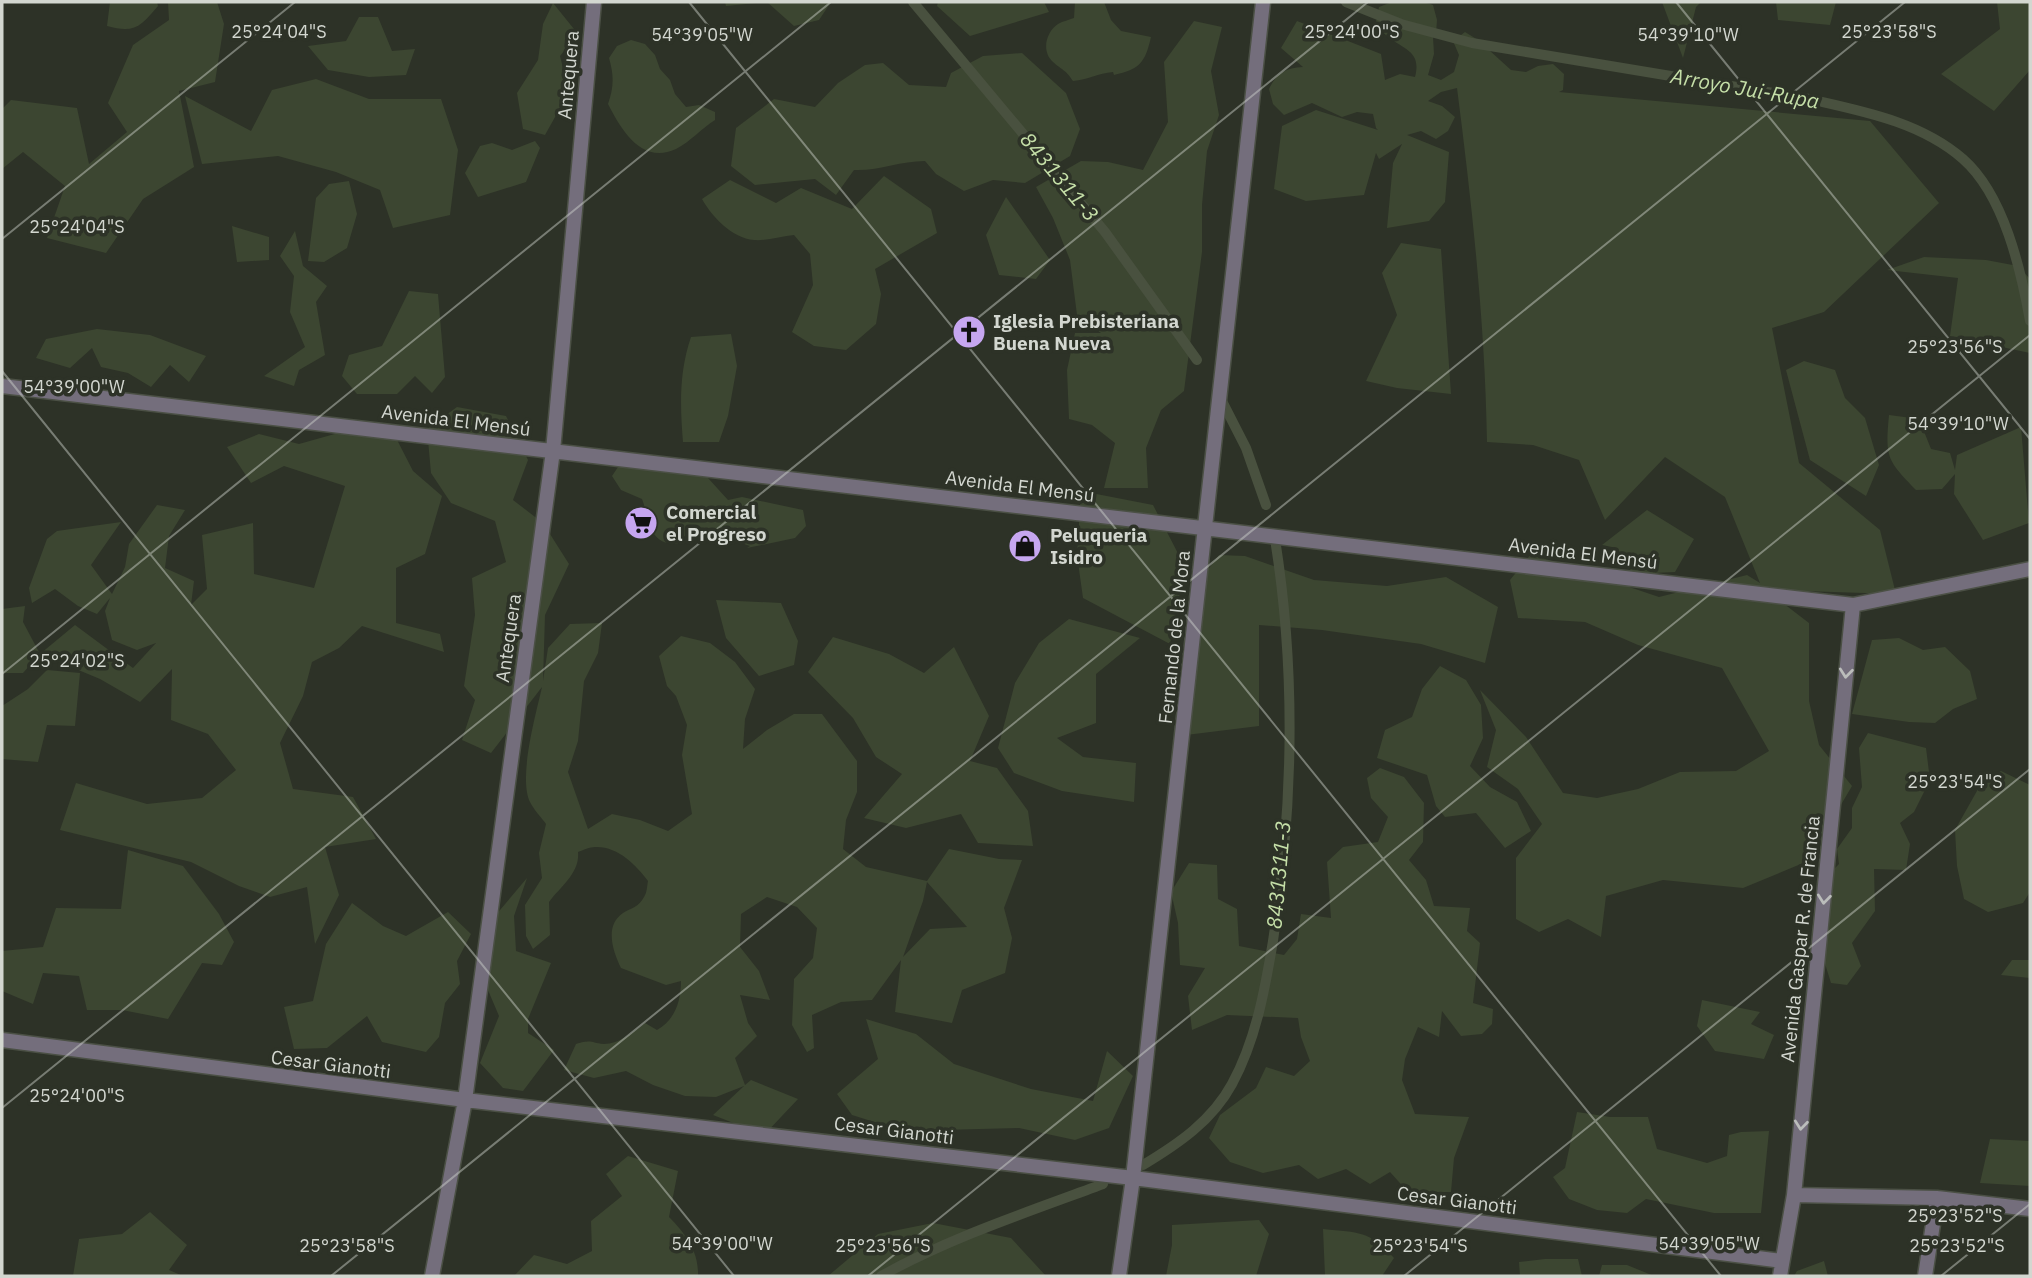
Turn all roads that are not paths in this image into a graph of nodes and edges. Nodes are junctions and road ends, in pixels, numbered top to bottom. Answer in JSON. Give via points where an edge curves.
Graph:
{"nodes":[{"id":1,"x":594,"y":2,"type":"edge"},
{"id":2,"x":1263,"y":2,"type":"edge"},
{"id":3,"x":2,"y":386,"type":"edge"},
{"id":4,"x":553,"y":450,"type":"junction"},
{"id":5,"x":1205,"y":527,"type":"junction"},
{"id":6,"x":2030,"y":569,"type":"edge"},
{"id":7,"x":1853,"y":605,"type":"junction"},
{"id":8,"x":2,"y":1040,"type":"edge"},
{"id":9,"x":466,"y":1100,"type":"junction"},
{"id":10,"x":1133,"y":1178,"type":"junction"},
{"id":11,"x":1794,"y":1195,"type":"junction"},
{"id":12,"x":1937,"y":1198,"type":"junction"},
{"id":13,"x":2030,"y":1209,"type":"edge"},
{"id":14,"x":1782,"y":1261,"type":"junction"},
{"id":15,"x":432,"y":1276,"type":"edge"},
{"id":16,"x":1119,"y":1276,"type":"edge"},
{"id":17,"x":1780,"y":1276,"type":"edge"},
{"id":18,"x":1925,"y":1276,"type":"edge"}],
"edges":[{"from":1,"to":4,"type":"street","name":"Antequera"},
{"from":2,"to":5,"type":"street","name":"Fernando de la Mora"},
{"from":3,"to":4,"type":"street","name":"Avenida El Mensú"},
{"from":4,"to":5,"type":"street","name":"Avenida El Mensú"},
{"from":4,"to":9,"type":"street","name":"Antequera"},
{"from":5,"to":7,"type":"street","name":"Avenida El Mensú"},
{"from":5,"to":10,"type":"street","name":"Fernando de la Mora"},
{"from":6,"to":7,"type":"street","name":"Avenida El Mensú"},
{"from":7,"to":11,"type":"street","name":"Avenida Gaspar R. de Francia","one_way":true},
{"from":8,"to":9,"type":"street","name":"Cesar Gianotti"},
{"from":9,"to":10,"type":"street","name":"Cesar Gianotti"},
{"from":9,"to":15,"type":"street","name":"Antequera"},
{"from":10,"to":14,"type":"street","name":"Cesar Gianotti"},
{"from":10,"to":16,"type":"street","name":"Fernando de la Mora"},
{"from":11,"to":12,"type":"street"},
{"from":11,"to":14,"type":"street","name":"Avenida Gaspar R. de Francia"},
{"from":12,"to":13,"type":"street"},
{"from":12,"to":18,"type":"street"},
{"from":14,"to":17,"type":"street","name":"Avenida Gaspar R. de Francia"}]}
